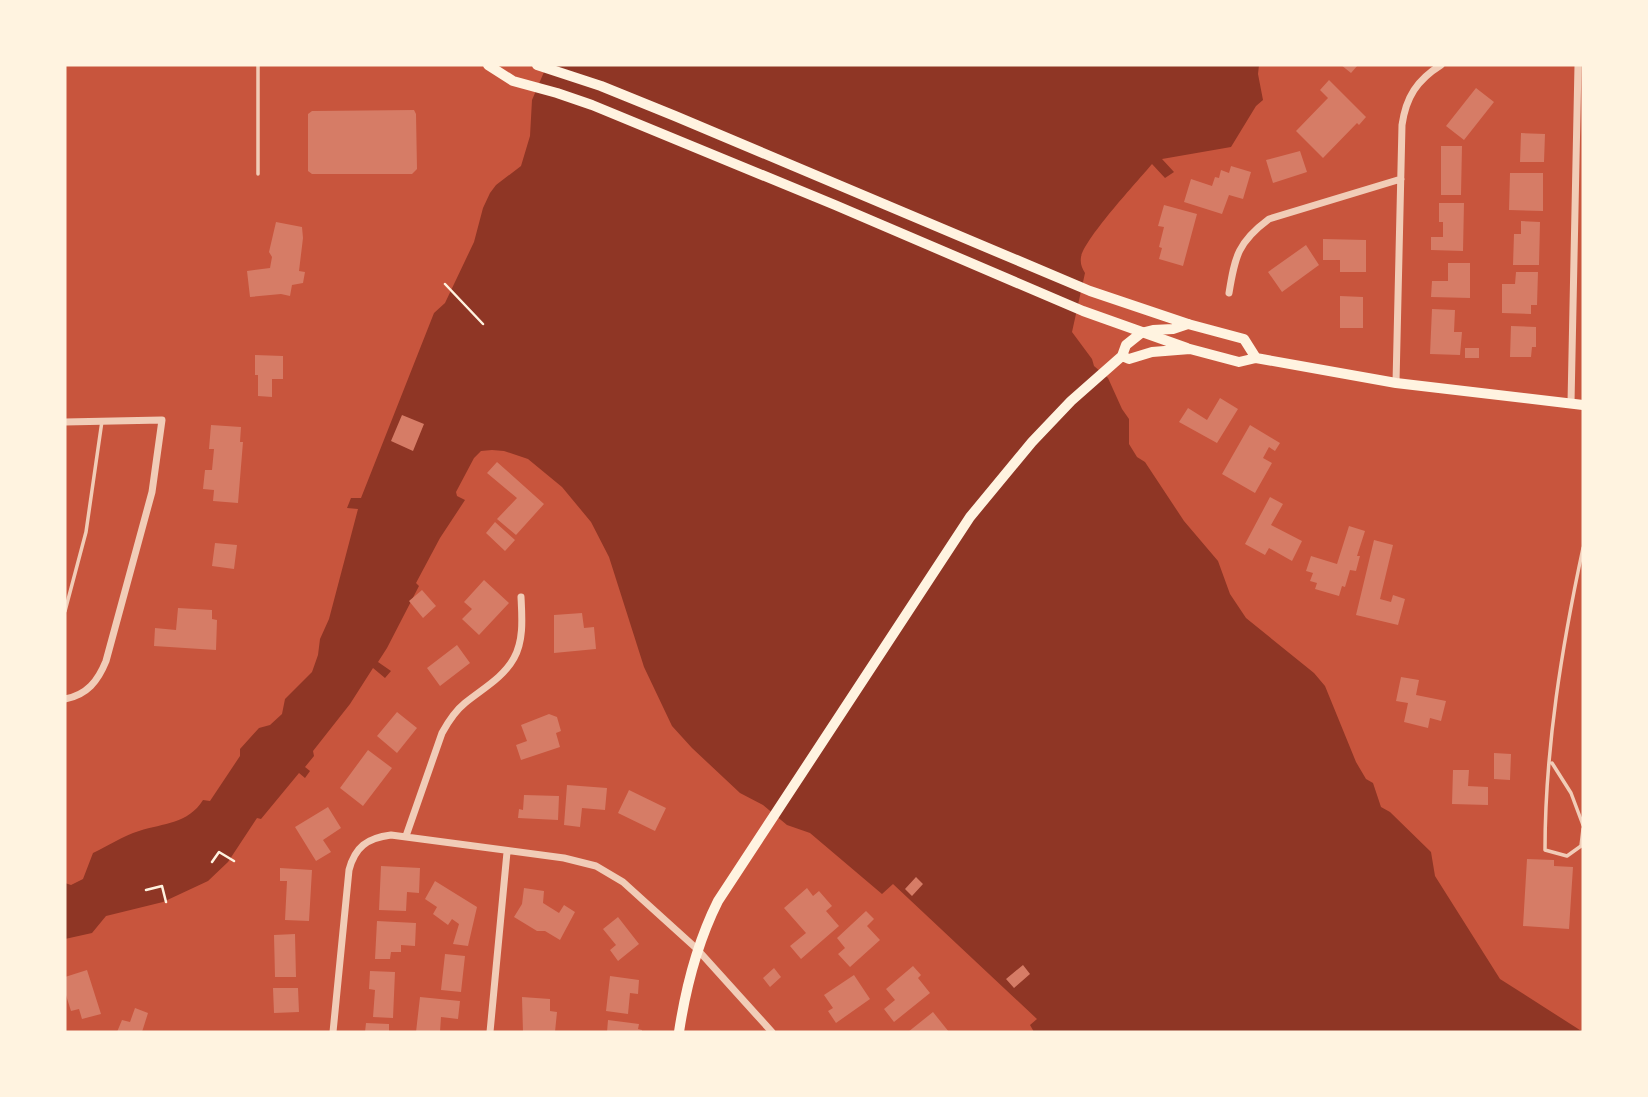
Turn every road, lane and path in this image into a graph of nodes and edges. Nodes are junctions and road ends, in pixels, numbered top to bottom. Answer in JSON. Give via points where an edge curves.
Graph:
{"nodes":[{"id":1,"x":258,"y":65,"type":"edge"},
{"id":2,"x":488,"y":65,"type":"edge"},
{"id":3,"x":537,"y":65,"type":"edge"},
{"id":4,"x":1441,"y":65,"type":"edge"},
{"id":5,"x":1578,"y":65,"type":"edge"},
{"id":6,"x":258,"y":174,"type":"dead end"},
{"id":7,"x":1401,"y":179,"type":"junction"},
{"id":8,"x":445,"y":284,"type":"dead end"},
{"id":9,"x":1229,"y":293,"type":"dead end"},
{"id":10,"x":484,"y":324,"type":"dead end"},
{"id":11,"x":1188,"y":324,"type":"junction"},
{"id":12,"x":1141,"y":333,"type":"junction"},
{"id":13,"x":1190,"y":349,"type":"junction"},
{"id":14,"x":1122,"y":356,"type":"junction"},
{"id":15,"x":1256,"y":358,"type":"junction"},
{"id":16,"x":1396,"y":383,"type":"junction"},
{"id":17,"x":1571,"y":404,"type":"junction"},
{"id":18,"x":1583,"y":405,"type":"edge"},
{"id":19,"x":102,"y":421,"type":"junction"},
{"id":20,"x":65,"y":422,"type":"edge"},
{"id":21,"x":1583,"y":548,"type":"edge"},
{"id":22,"x":521,"y":597,"type":"dead end"},
{"id":23,"x":65,"y":611,"type":"edge"},
{"id":24,"x":65,"y":699,"type":"edge"},
{"id":25,"x":1551,"y":761,"type":"junction"},
{"id":26,"x":1583,"y":827,"type":"edge"},
{"id":27,"x":406,"y":836,"type":"junction"},
{"id":28,"x":507,"y":852,"type":"junction"},
{"id":29,"x":234,"y":861,"type":"dead end"},
{"id":30,"x":212,"y":862,"type":"dead end"},
{"id":31,"x":146,"y":890,"type":"dead end"},
{"id":32,"x":166,"y":902,"type":"dead end"},
{"id":33,"x":697,"y":949,"type":"junction"},
{"id":34,"x":333,"y":1032,"type":"edge"},
{"id":35,"x":490,"y":1032,"type":"edge"},
{"id":36,"x":679,"y":1032,"type":"edge"},
{"id":37,"x":772,"y":1032,"type":"edge"}],
"edges":[{"from":1,"to":6,"type":"lane"},
{"from":2,"to":12,"type":"main road","via":[[513,81],[604,110]]},
{"from":3,"to":11,"type":"main road","via":[[675,116],[1090,291]]},
{"from":4,"to":7,"type":"street","via":[[1419,81],[1407,100]]},
{"from":5,"to":17,"type":"street"},
{"from":7,"to":9,"type":"street","via":[[1269,219],[1240,245]]},
{"from":7,"to":16,"type":"street"},
{"from":8,"to":10,"type":"path"},
{"from":11,"to":12,"type":"main road"},
{"from":11,"to":15,"type":"main road","via":[[1244,339]]},
{"from":12,"to":13,"type":"main road"},
{"from":12,"to":14,"type":"main road","via":[[1126,345]]},
{"from":13,"to":14,"type":"main road","via":[[1129,359]]},
{"from":13,"to":15,"type":"main road","via":[[1239,362]]},
{"from":14,"to":33,"type":"main road","via":[[1032,442],[970,517],[718,901]]},
{"from":15,"to":16,"type":"main road"},
{"from":16,"to":17,"type":"main road"},
{"from":17,"to":18,"type":"main road"},
{"from":19,"to":20,"type":"street"},
{"from":19,"to":23,"type":"lane","via":[[86,531]]},
{"from":19,"to":24,"type":"street","via":[[162,420],[152,492],[106,661],[92,687]]},
{"from":21,"to":25,"type":"lane","via":[[1564,638]]},
{"from":22,"to":27,"type":"street","via":[[522,630],[514,657],[496,680],[451,718]]},
{"from":25,"to":26,"type":"lane","via":[[1571,793]]},
{"from":25,"to":26,"type":"lane","via":[[1545,850],[1567,856],[1581,846]]},
{"from":27,"to":28,"type":"street"},
{"from":27,"to":34,"type":"street","via":[[374,837],[353,855]]},
{"from":28,"to":33,"type":"street","via":[[596,866],[623,882]]},
{"from":28,"to":35,"type":"street"},
{"from":29,"to":30,"type":"path","via":[[219,852]]},
{"from":31,"to":32,"type":"path","via":[[162,886]]},
{"from":33,"to":36,"type":"main road"},
{"from":33,"to":37,"type":"street"}]}
